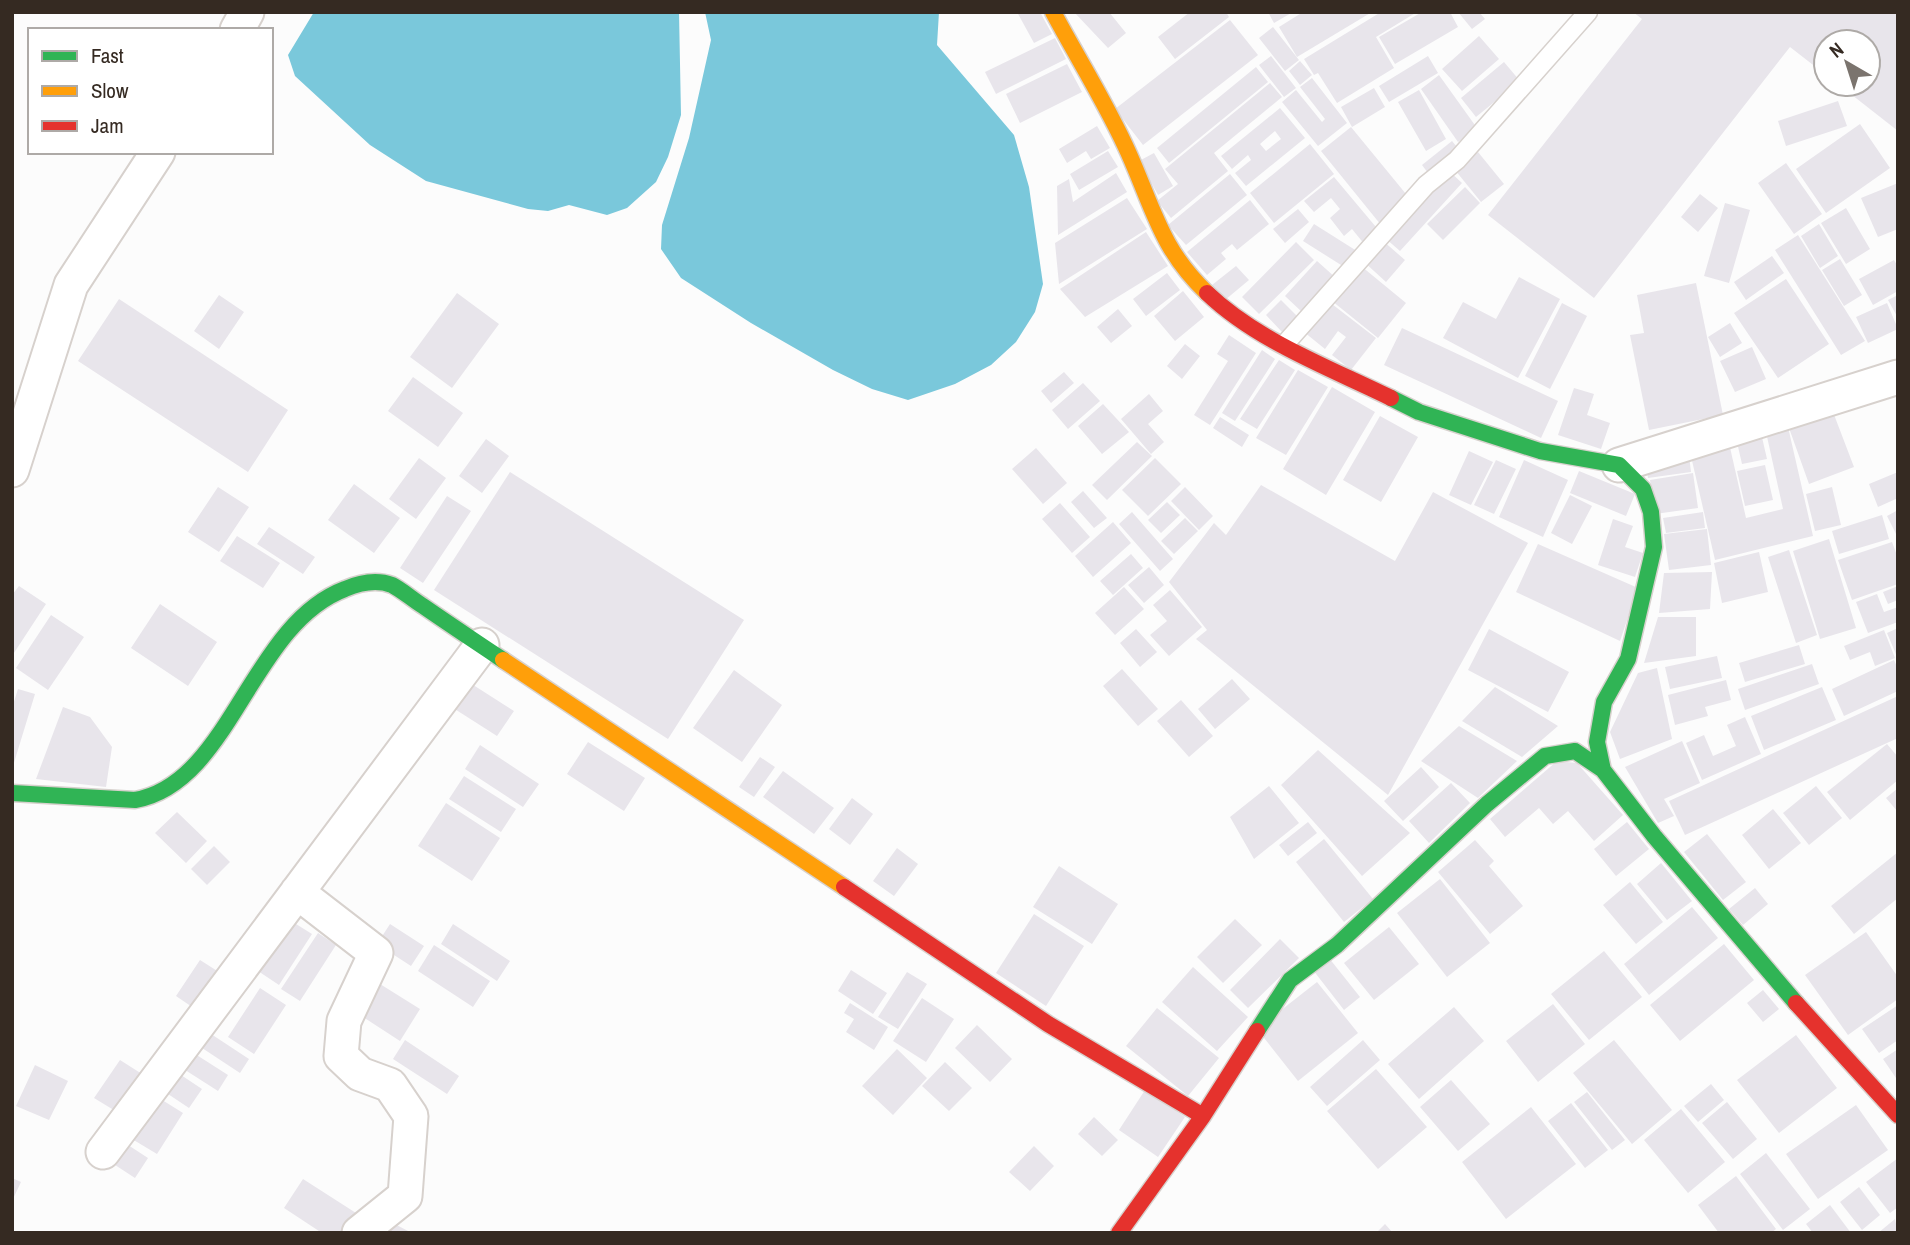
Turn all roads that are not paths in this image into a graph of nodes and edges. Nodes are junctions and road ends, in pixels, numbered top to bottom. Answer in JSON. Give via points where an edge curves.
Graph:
{"nodes":[{"id":1,"x":247,"y":12,"type":"edge"},
{"id":2,"x":1054,"y":12,"type":"edge"},
{"id":3,"x":1588,"y":12,"type":"edge"},
{"id":4,"x":238,"y":28,"type":"edge"},
{"id":5,"x":157,"y":154,"type":"edge"},
{"id":6,"x":1284,"y":345,"type":"junction"},
{"id":7,"x":1898,"y":377,"type":"edge"},
{"id":8,"x":1619,"y":465,"type":"junction"},
{"id":9,"x":12,"y":470,"type":"edge"},
{"id":10,"x":482,"y":645,"type":"junction"},
{"id":11,"x":1603,"y":770,"type":"junction"},
{"id":12,"x":12,"y":793,"type":"edge"},
{"id":13,"x":297,"y":892,"type":"junction"},
{"id":14,"x":1898,"y":1115,"type":"edge"},
{"id":15,"x":1203,"y":1116,"type":"junction"},
{"id":16,"x":103,"y":1152,"type":"dead end"},
{"id":17,"x":359,"y":1233,"type":"edge"},
{"id":18,"x":1119,"y":1233,"type":"edge"}],
"edges":[{"from":1,"to":4,"type":"street"},
{"from":2,"to":6,"type":"street","via":[[1129,153],[1161,234],[1182,269],[1221,306]]},
{"from":3,"to":6,"type":"lane"},
{"from":5,"to":9,"type":"street","via":[[71,285]]},
{"from":6,"to":8,"type":"street","via":[[1419,412],[1540,451]]},
{"from":7,"to":8,"type":"street"},
{"from":8,"to":11,"type":"street","via":[[1643,489],[1651,512],[1654,547],[1628,659],[1604,702],[1597,742]]},
{"from":10,"to":12,"type":"street","via":[[391,585],[361,582],[338,589],[307,611],[282,638],[184,778],[144,799]]},
{"from":10,"to":13,"type":"street"},
{"from":10,"to":15,"type":"street","via":[[1048,1024]]},
{"from":11,"to":14,"type":"street","via":[[1794,1001]]},
{"from":11,"to":15,"type":"street","via":[[1575,751],[1545,756],[1486,804],[1337,945],[1290,980]]},
{"from":13,"to":16,"type":"street"},
{"from":13,"to":17,"type":"street","via":[[376,953],[344,1021],[341,1056],[360,1074],[390,1084],[411,1116],[405,1196]]},
{"from":15,"to":18,"type":"street"}]}
